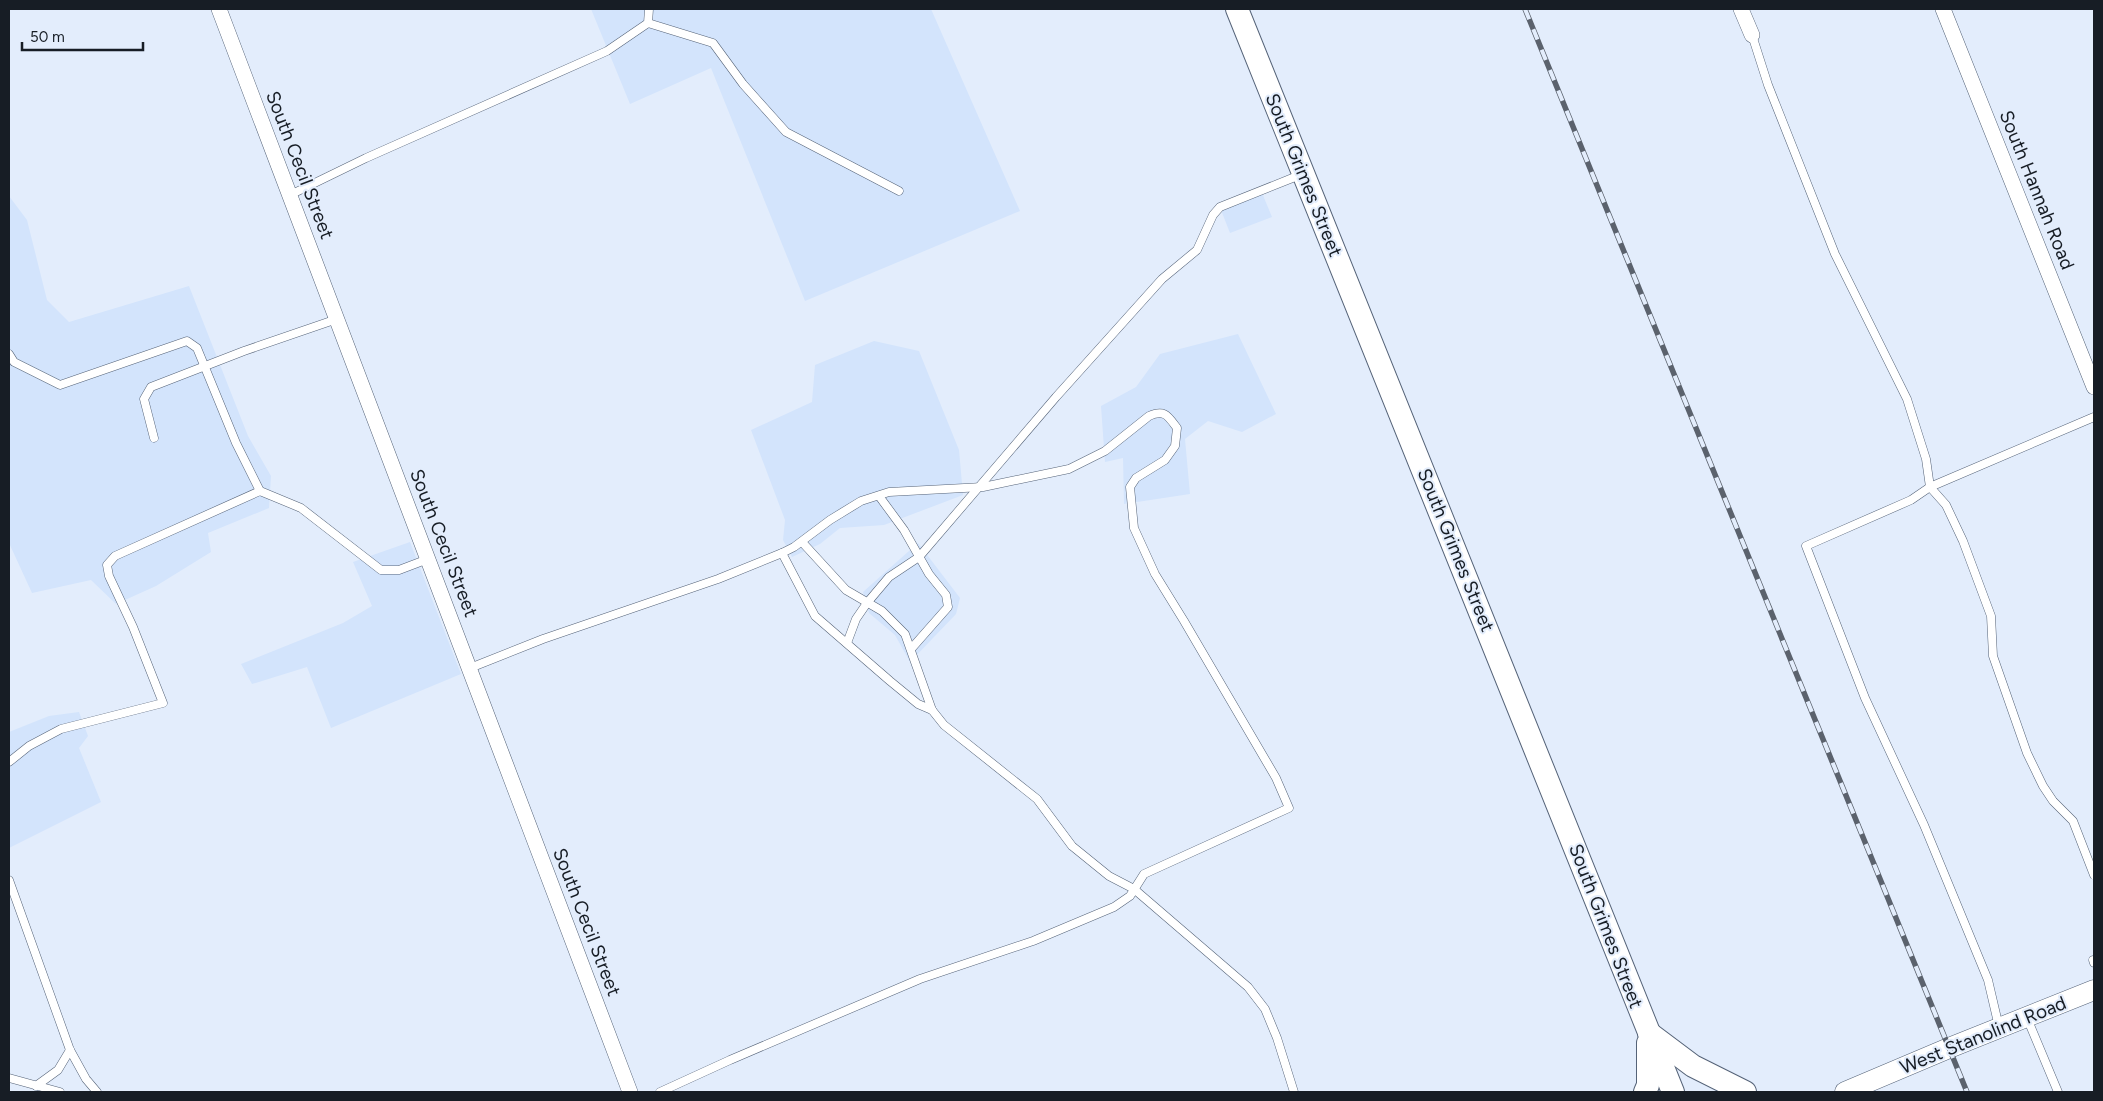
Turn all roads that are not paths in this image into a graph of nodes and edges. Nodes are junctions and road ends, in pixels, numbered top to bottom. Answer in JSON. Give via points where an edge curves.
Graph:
{"nodes":[{"id":1,"x":219,"y":9,"type":"edge"},
{"id":2,"x":649,"y":9,"type":"edge"},
{"id":3,"x":1237,"y":9,"type":"edge"},
{"id":4,"x":1741,"y":9,"type":"edge"},
{"id":5,"x":1943,"y":9,"type":"edge"},
{"id":6,"x":648,"y":23,"type":"junction"},
{"id":7,"x":1752,"y":35,"type":"joint"},
{"id":8,"x":1304,"y":173,"type":"junction"},
{"id":9,"x":899,"y":191,"type":"dead end"},
{"id":10,"x":290,"y":195,"type":"junction"},
{"id":11,"x":337,"y":319,"type":"junction"},
{"id":12,"x":9,"y":354,"type":"edge"},
{"id":13,"x":205,"y":367,"type":"junction"},
{"id":14,"x":2094,"y":387,"type":"edge"},
{"id":15,"x":2094,"y":417,"type":"edge"},
{"id":16,"x":154,"y":438,"type":"dead end"},
{"id":17,"x":1930,"y":487,"type":"junction"},
{"id":18,"x":977,"y":488,"type":"junction"},
{"id":19,"x":260,"y":491,"type":"junction"},
{"id":20,"x":879,"y":496,"type":"junction"},
{"id":21,"x":802,"y":542,"type":"junction"},
{"id":22,"x":782,"y":552,"type":"junction"},
{"id":23,"x":919,"y":556,"type":"junction"},
{"id":24,"x":428,"y":559,"type":"junction"},
{"id":25,"x":867,"y":603,"type":"junction"},
{"id":26,"x":847,"y":643,"type":"junction"},
{"id":27,"x":911,"y":649,"type":"junction"},
{"id":28,"x":470,"y":668,"type":"junction"},
{"id":29,"x":932,"y":710,"type":"junction"},
{"id":30,"x":9,"y":762,"type":"edge"},
{"id":31,"x":2094,"y":875,"type":"edge"},
{"id":32,"x":9,"y":880,"type":"edge"},
{"id":33,"x":1134,"y":889,"type":"junction"},
{"id":34,"x":2094,"y":990,"type":"edge"},
{"id":35,"x":2027,"y":1017,"type":"junction"},
{"id":36,"x":1999,"y":1028,"type":"junction"},
{"id":37,"x":1648,"y":1032,"type":"junction"},
{"id":38,"x":70,"y":1050,"type":"junction"},
{"id":39,"x":9,"y":1078,"type":"edge"},
{"id":40,"x":36,"y":1086,"type":"junction"},
{"id":41,"x":60,"y":1092,"type":"edge"},
{"id":42,"x":97,"y":1092,"type":"edge"},
{"id":43,"x":630,"y":1092,"type":"edge"},
{"id":44,"x":660,"y":1092,"type":"edge"},
{"id":45,"x":1294,"y":1092,"type":"edge"},
{"id":46,"x":1645,"y":1092,"type":"edge"},
{"id":47,"x":1673,"y":1092,"type":"edge"},
{"id":48,"x":1745,"y":1092,"type":"edge"},
{"id":49,"x":1845,"y":1092,"type":"edge"},
{"id":50,"x":2058,"y":1092,"type":"edge"}],
"edges":[{"from":1,"to":10,"type":"street","name":"South Cecil Street"},
{"from":2,"to":6,"type":"lane"},
{"from":3,"to":8,"type":"main road","name":"South Grimes Street"},
{"from":4,"to":7,"type":"street"},
{"from":5,"to":14,"type":"street","name":"South Hannah Road"},
{"from":6,"to":9,"type":"lane","via":[[713,43],[743,84],[786,132]]},
{"from":6,"to":10,"type":"lane","via":[[607,51]]},
{"from":7,"to":17,"type":"lane","via":[[1768,85],[1835,254],[1907,399],[1926,459]]},
{"from":8,"to":18,"type":"lane","via":[[1220,207],[1213,215],[1198,250],[1162,279]]},
{"from":8,"to":37,"type":"main road","name":"South Grimes Street"},
{"from":10,"to":11,"type":"street","name":"South Cecil Street"},
{"from":11,"to":13,"type":"lane"},
{"from":11,"to":24,"type":"street","name":"South Cecil Street"},
{"from":12,"to":13,"type":"lane","via":[[14,362],[60,385],[187,341],[197,348]]},
{"from":13,"to":16,"type":"lane","via":[[151,387],[144,399]]},
{"from":13,"to":19,"type":"lane"},
{"from":15,"to":17,"type":"lane"},
{"from":17,"to":31,"type":"lane","via":[[1946,505],[1991,616],[1993,656],[2027,753],[2053,801],[2073,821]]},
{"from":17,"to":36,"type":"lane","via":[[1911,500],[1806,546],[1865,698],[1924,825],[1988,980]]},
{"from":18,"to":20,"type":"lane","via":[[889,492]]},
{"from":18,"to":23,"type":"lane"},
{"from":18,"to":33,"type":"lane","via":[[1069,469],[1105,451],[1158,412],[1166,415],[1177,428],[1175,446],[1165,460],[1136,478],[1130,487],[1134,528],[1155,574],[1276,778],[1289,808],[1144,874]]},
{"from":19,"to":24,"type":"lane","via":[[301,508],[381,570],[399,570]]},
{"from":19,"to":30,"type":"lane","via":[[115,556],[107,565],[163,703],[61,729],[29,746]]},
{"from":20,"to":21,"type":"lane","via":[[861,501]]},
{"from":20,"to":23,"type":"lane"},
{"from":21,"to":22,"type":"lane"},
{"from":21,"to":25,"type":"lane","via":[[846,590]]},
{"from":22,"to":26,"type":"lane","via":[[815,616]]},
{"from":22,"to":28,"type":"lane","via":[[718,579]]},
{"from":23,"to":25,"type":"lane","via":[[890,578]]},
{"from":23,"to":27,"type":"lane","via":[[946,595],[948,607]]},
{"from":24,"to":28,"type":"street","name":"South Cecil Street"},
{"from":25,"to":26,"type":"lane","via":[[856,619]]},
{"from":25,"to":27,"type":"lane","via":[[882,611],[905,634]]},
{"from":26,"to":29,"type":"lane","via":[[918,704]]},
{"from":27,"to":29,"type":"lane"},
{"from":28,"to":43,"type":"street","name":"South Cecil Street"},
{"from":29,"to":33,"type":"lane","via":[[944,726],[1037,799],[1072,846],[1109,876]]},
{"from":32,"to":38,"type":"lane"},
{"from":33,"to":44,"type":"lane","via":[[1130,896],[1114,907],[1032,941],[920,979]]},
{"from":33,"to":45,"type":"lane","via":[[1248,987],[1260,1002],[1278,1038]]},
{"from":34,"to":35,"type":"main road","name":"West Stanolind Road"},
{"from":35,"to":36,"type":"main road","name":"West Stanolind Road"},
{"from":35,"to":50,"type":"lane"},
{"from":36,"to":49,"type":"main road","name":"West Stanolind Road"},
{"from":37,"to":46,"type":"main road","via":[[1648,1085]]},
{"from":37,"to":47,"type":"main road","name":"South Grimes Street"},
{"from":37,"to":48,"type":"main road","via":[[1693,1066]]},
{"from":38,"to":40,"type":"lane","via":[[58,1070]]},
{"from":38,"to":42,"type":"lane","via":[[86,1080]]},
{"from":39,"to":40,"type":"lane"},
{"from":40,"to":41,"type":"lane"}]}
